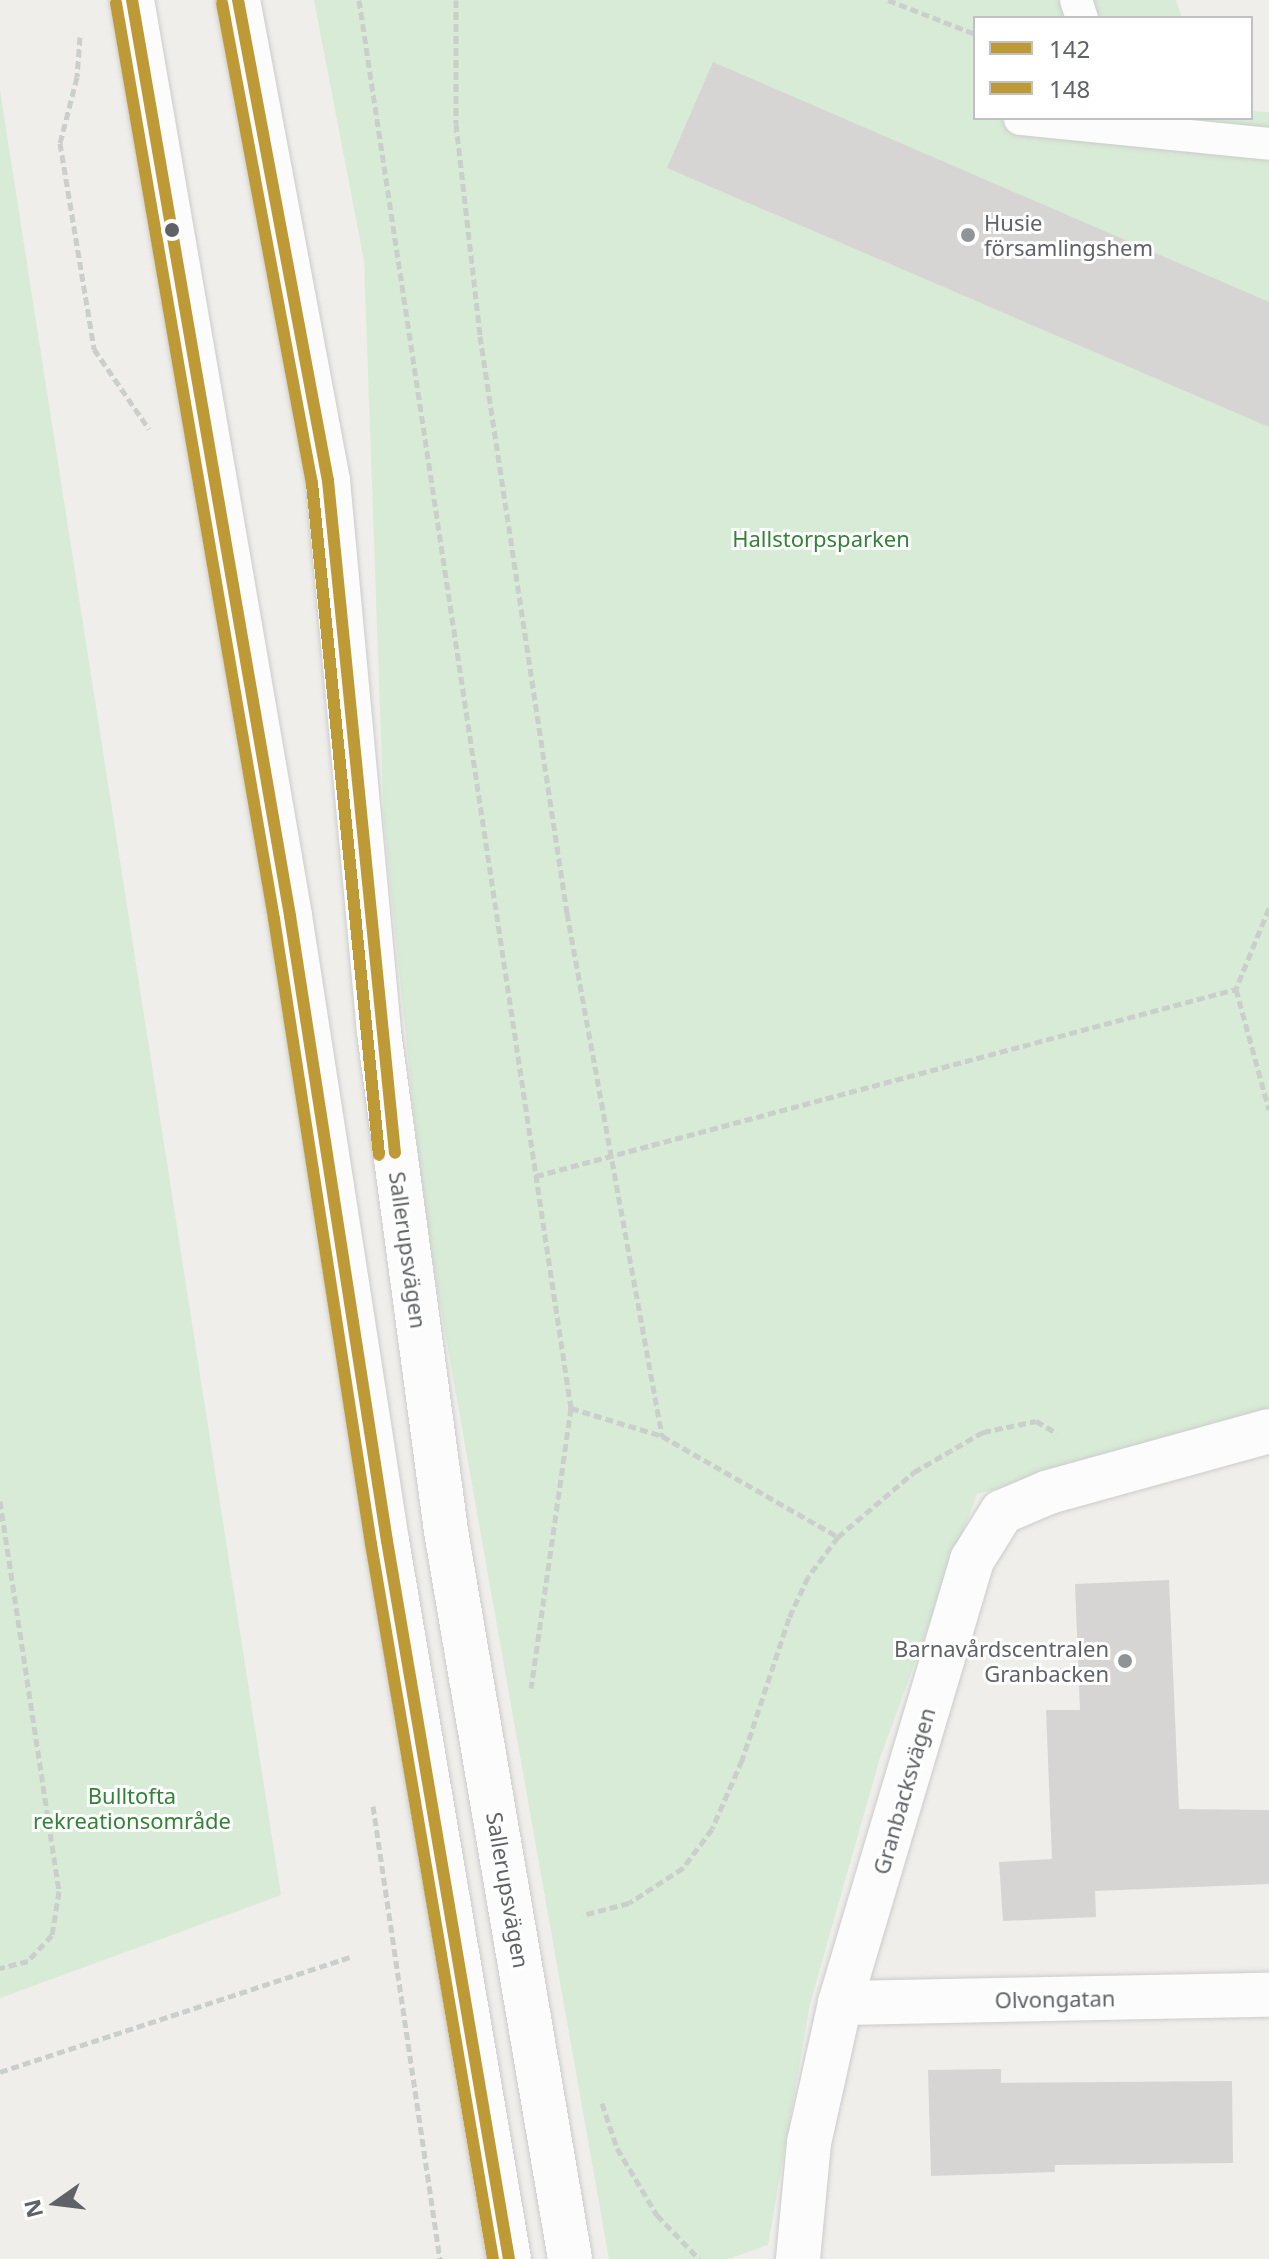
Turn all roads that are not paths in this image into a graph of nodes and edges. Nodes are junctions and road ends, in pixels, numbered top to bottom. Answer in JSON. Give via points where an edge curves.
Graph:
{"nodes":[{"id":1,"x":132,"y":0,"type":"edge"},
{"id":2,"x":238,"y":0,"type":"edge"},
{"id":3,"x":1044,"y":120,"type":"edge"},
{"id":4,"x":1115,"y":123,"type":"edge"},
{"id":5,"x":1269,"y":144,"type":"edge"},
{"id":6,"x":1269,"y":1431,"type":"edge"},
{"id":7,"x":1269,"y":1995,"type":"edge"},
{"id":8,"x":840,"y":2003,"type":"junction"},
{"id":9,"x":509,"y":2259,"type":"edge"},
{"id":10,"x":570,"y":2259,"type":"edge"},
{"id":11,"x":798,"y":2259,"type":"edge"}],
"edges":[{"from":1,"to":9,"type":"main road","via":[[290,916],[384,1526]]},
{"from":2,"to":10,"type":"main road","name":"Sallerupsvägen","via":[[328,481],[379,1032],[446,1531]]},
{"from":3,"to":4,"type":"lane"},
{"from":4,"to":5,"type":"lane"},
{"from":6,"to":8,"type":"main road","name":"Granbacksvägen","via":[[1084,1482],[1002,1512],[972,1560]]},
{"from":7,"to":8,"type":"main road","name":"Olvongatan"},
{"from":8,"to":11,"type":"main road","name":"Granbacksvägen","via":[[809,2143]]}]}
